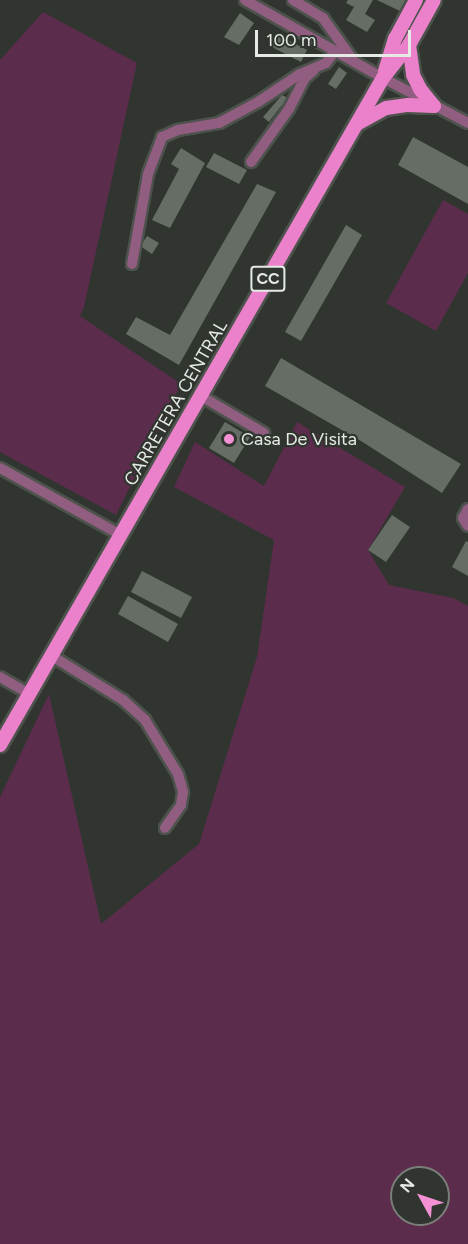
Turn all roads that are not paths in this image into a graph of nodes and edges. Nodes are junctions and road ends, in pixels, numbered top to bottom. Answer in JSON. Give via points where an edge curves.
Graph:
{"nodes":[{"id":1,"x":245,"y":0,"type":"edge"},
{"id":2,"x":293,"y":0,"type":"edge"},
{"id":3,"x":416,"y":0,"type":"edge"},
{"id":4,"x":434,"y":0,"type":"edge"},
{"id":5,"x":409,"y":45,"type":"junction"},
{"id":6,"x":335,"y":51,"type":"junction"},
{"id":7,"x":354,"y":62,"type":"junction"},
{"id":8,"x":315,"y":69,"type":"junction"},
{"id":9,"x":383,"y":78,"type":"junction"},
{"id":10,"x":434,"y":106,"type":"junction"},
{"id":11,"x":468,"y":123,"type":"edge"},
{"id":12,"x":357,"y":124,"type":"junction"},
{"id":13,"x":251,"y":162,"type":"dead end"},
{"id":14,"x":132,"y":264,"type":"dead end"},
{"id":15,"x":201,"y":396,"type":"junction"},
{"id":16,"x":264,"y":433,"type":"dead end"},
{"id":17,"x":0,"y":468,"type":"edge"},
{"id":18,"x":468,"y":509,"type":"edge"},
{"id":19,"x":468,"y":526,"type":"edge"},
{"id":20,"x":121,"y":535,"type":"junction"},
{"id":21,"x":52,"y":656,"type":"junction"},
{"id":22,"x":0,"y":677,"type":"edge"},
{"id":23,"x":30,"y":694,"type":"junction"},
{"id":24,"x":0,"y":745,"type":"edge"},
{"id":25,"x":165,"y":828,"type":"dead end"}],
"edges":[{"from":1,"to":6,"type":"street"},
{"from":2,"to":7,"type":"street","via":[[323,18]]},
{"from":3,"to":9,"type":"main road","name":"CARRETERA CENTRAL","number":"CC","via":[[395,39]]},
{"from":4,"to":5,"type":"main road","name":"CARRETERA CENTRAL","number":"CC"},
{"from":5,"to":9,"type":"main road","name":"CARRETERA CENTRAL","number":"CC"},
{"from":5,"to":10,"type":"main road","via":[[413,75]]},
{"from":6,"to":7,"type":"street"},
{"from":6,"to":8,"type":"street"},
{"from":7,"to":9,"type":"street"},
{"from":8,"to":13,"type":"street","via":[[305,78],[290,109]]},
{"from":8,"to":14,"type":"street","via":[[219,123],[162,137],[148,174]]},
{"from":9,"to":10,"type":"street"},
{"from":9,"to":12,"type":"main road","name":"CARRETERA CENTRAL","number":"CC"},
{"from":10,"to":11,"type":"street"},
{"from":10,"to":12,"type":"main road","via":[[386,108]]},
{"from":12,"to":15,"type":"main road","name":"CARRETERA CENTRAL","number":"CC"},
{"from":15,"to":16,"type":"street"},
{"from":15,"to":20,"type":"main road","name":"CARRETERA CENTRAL","number":"CC"},
{"from":17,"to":20,"type":"street"},
{"from":18,"to":19,"type":"street","via":[[463,518]]},
{"from":20,"to":21,"type":"main road","name":"CARRETERA CENTRAL","number":"CC"},
{"from":21,"to":23,"type":"main road","name":"CARRETERA CENTRAL","number":"CC"},
{"from":21,"to":25,"type":"street","via":[[123,700],[151,728],[178,774],[183,792],[181,805]]},
{"from":22,"to":23,"type":"street"},
{"from":23,"to":24,"type":"main road","name":"CARRETERA CENTRAL","number":"CC"}]}
